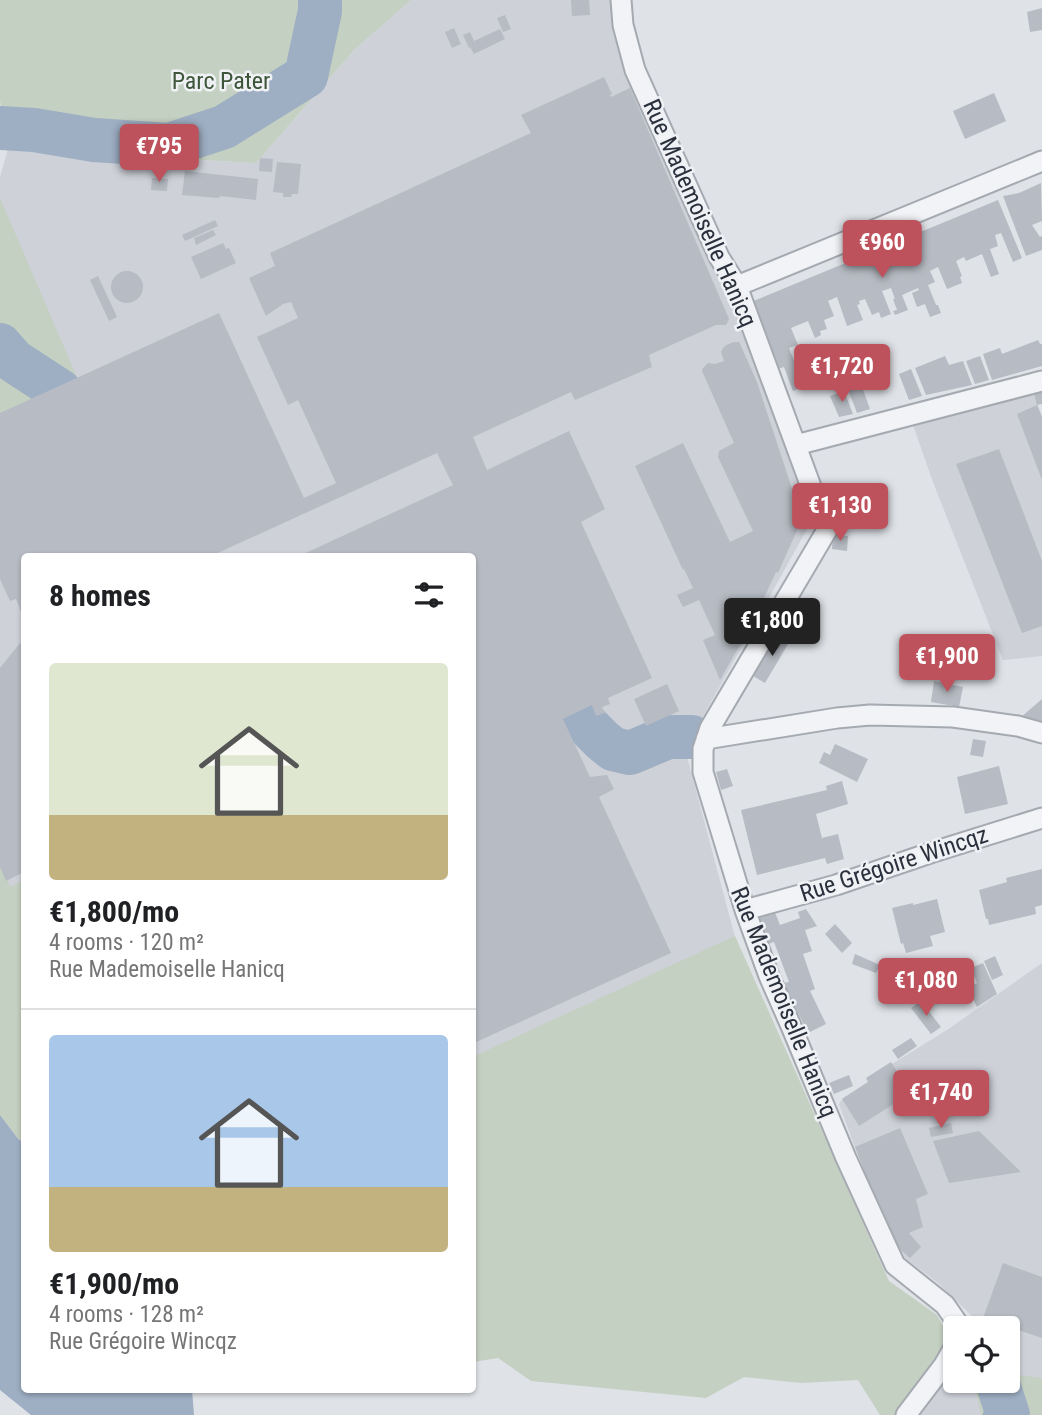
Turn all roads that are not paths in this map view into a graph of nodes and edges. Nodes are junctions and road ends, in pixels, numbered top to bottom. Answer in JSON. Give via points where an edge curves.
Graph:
{"nodes":[{"id":1,"x":621,"y":0,"type":"edge"},
{"id":2,"x":1042,"y":161,"type":"edge"},
{"id":3,"x":737,"y":286,"type":"junction"},
{"id":4,"x":1042,"y":381,"type":"edge"},
{"id":5,"x":796,"y":444,"type":"junction"},
{"id":6,"x":1042,"y":733,"type":"edge"},
{"id":7,"x":706,"y":738,"type":"junction"},
{"id":8,"x":1042,"y":818,"type":"edge"},
{"id":9,"x":745,"y":910,"type":"junction"},
{"id":10,"x":953,"y":1316,"type":"edge"},
{"id":11,"x":943,"y":1366,"type":"edge"},
{"id":12,"x":906,"y":1415,"type":"edge"}],
"edges":[{"from":1,"to":3,"type":"street","name":"Rue Mademoiselle Hanicq","via":[[635,70],[719,257]]},
{"from":2,"to":3,"type":"street"},
{"from":3,"to":5,"type":"street","name":"Rue Mademoiselle Hanicq"},
{"from":4,"to":5,"type":"street"},
{"from":5,"to":7,"type":"street","name":"Rue Mademoiselle Hanicq","via":[[827,530]]},
{"from":6,"to":7,"type":"street","via":[[953,717],[870,715]]},
{"from":7,"to":9,"type":"street","name":"Rue Mademoiselle Hanicq","via":[[703,772]]},
{"from":8,"to":9,"type":"street","name":"Rue Grégoire Wincqz"},
{"from":9,"to":10,"type":"street","name":"Rue Mademoiselle Hanicq","via":[[769,976],[895,1265]]},
{"from":11,"to":12,"type":"street"}]}
